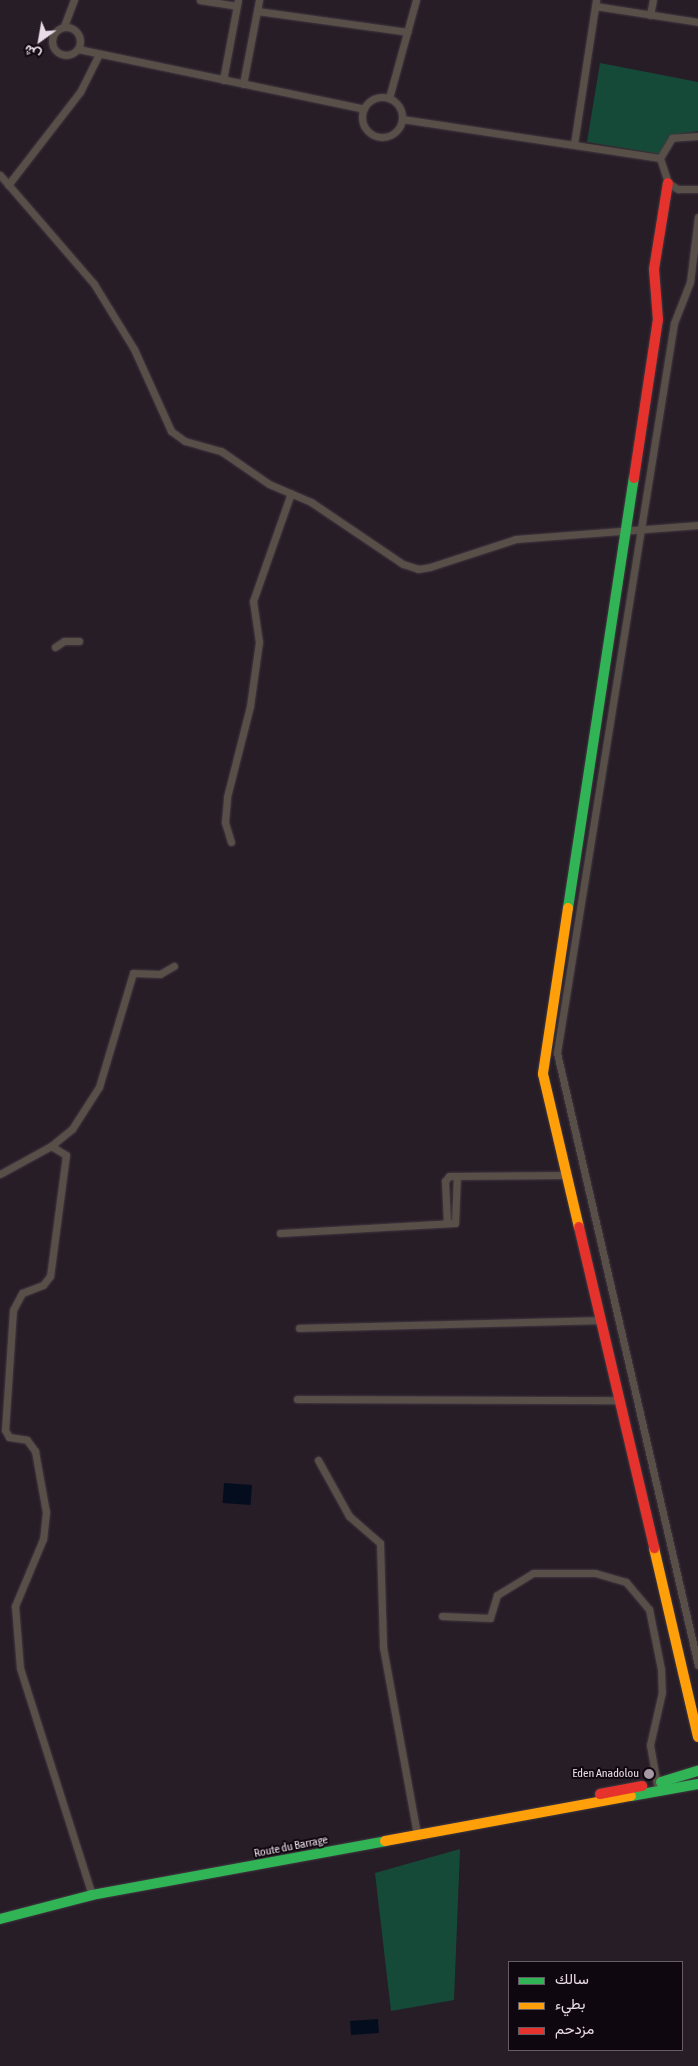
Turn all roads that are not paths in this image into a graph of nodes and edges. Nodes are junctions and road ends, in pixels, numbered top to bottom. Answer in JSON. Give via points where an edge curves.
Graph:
{"nodes":[{"id":1,"x":74,"y":0,"type":"edge"},
{"id":2,"x":200,"y":0,"type":"edge"},
{"id":3,"x":258,"y":0,"type":"edge"},
{"id":4,"x":416,"y":0,"type":"edge"},
{"id":5,"x":652,"y":0,"type":"edge"},
{"id":6,"x":237,"y":3,"type":"edge"},
{"id":7,"x":596,"y":3,"type":"edge"},
{"id":8,"x":257,"y":11,"type":"junction"},
{"id":9,"x":650,"y":15,"type":"junction"},
{"id":10,"x":698,"y":22,"type":"edge"},
{"id":11,"x":64,"y":26,"type":"junction"},
{"id":12,"x":408,"y":32,"type":"junction"},
{"id":13,"x":78,"y":49,"type":"junction"},
{"id":14,"x":99,"y":54,"type":"junction"},
{"id":15,"x":222,"y":80,"type":"junction"},
{"id":16,"x":243,"y":84,"type":"junction"},
{"id":17,"x":389,"y":98,"type":"junction"},
{"id":18,"x":364,"y":109,"type":"junction"},
{"id":19,"x":402,"y":119,"type":"junction"},
{"id":20,"x":698,"y":136,"type":"edge"},
{"id":21,"x":574,"y":144,"type":"junction"},
{"id":22,"x":660,"y":158,"type":"junction"},
{"id":23,"x":0,"y":175,"type":"edge"},
{"id":24,"x":668,"y":182,"type":"junction"},
{"id":25,"x":8,"y":186,"type":"junction"},
{"id":26,"x":698,"y":189,"type":"edge"},
{"id":27,"x":698,"y":217,"type":"edge"},
{"id":28,"x":291,"y":493,"type":"junction"},
{"id":29,"x":698,"y":525,"type":"edge"},
{"id":30,"x":628,"y":530,"type":"junction"},
{"id":31,"x":641,"y":530,"type":"junction"},
{"id":32,"x":80,"y":641,"type":"dead end"},
{"id":33,"x":55,"y":647,"type":"dead end"},
{"id":34,"x":231,"y":842,"type":"dead end"},
{"id":35,"x":174,"y":966,"type":"dead end"},
{"id":36,"x":51,"y":1146,"type":"junction"},
{"id":37,"x":0,"y":1174,"type":"edge"},
{"id":38,"x":566,"y":1175,"type":"junction"},
{"id":39,"x":457,"y":1176,"type":"junction"},
{"id":40,"x":447,"y":1223,"type":"junction"},
{"id":41,"x":280,"y":1234,"type":"dead end"},
{"id":42,"x":600,"y":1320,"type":"junction"},
{"id":43,"x":299,"y":1328,"type":"dead end"},
{"id":44,"x":297,"y":1398,"type":"dead end"},
{"id":45,"x":619,"y":1400,"type":"junction"},
{"id":46,"x":318,"y":1460,"type":"dead end"},
{"id":47,"x":442,"y":1616,"type":"dead end"},
{"id":48,"x":698,"y":1665,"type":"edge"},
{"id":49,"x":698,"y":1737,"type":"edge"},
{"id":50,"x":698,"y":1771,"type":"edge"},
{"id":51,"x":657,"y":1783,"type":"junction"},
{"id":52,"x":698,"y":1784,"type":"edge"},
{"id":53,"x":588,"y":1801,"type":"junction"},
{"id":54,"x":417,"y":1835,"type":"junction"},
{"id":55,"x":92,"y":1896,"type":"junction"},
{"id":56,"x":0,"y":1919,"type":"edge"}],
"edges":[{"from":1,"to":11,"type":"street"},
{"from":2,"to":6,"type":"street"},
{"from":3,"to":8,"type":"street"},
{"from":4,"to":12,"type":"street"},
{"from":5,"to":9,"type":"street"},
{"from":6,"to":15,"type":"street"},
{"from":7,"to":9,"type":"street"},
{"from":7,"to":21,"type":"street"},
{"from":8,"to":12,"type":"street"},
{"from":8,"to":16,"type":"street"},
{"from":9,"to":10,"type":"street"},
{"from":11,"to":13,"type":"street","via":[[76,30]]},
{"from":11,"to":13,"type":"street","via":[[52,34],[53,48],[66,56]]},
{"from":12,"to":17,"type":"street"},
{"from":13,"to":14,"type":"street"},
{"from":14,"to":15,"type":"street"},
{"from":14,"to":25,"type":"street","via":[[80,92]]},
{"from":15,"to":16,"type":"street"},
{"from":16,"to":18,"type":"street"},
{"from":17,"to":18,"type":"street","via":[[379,97]]},
{"from":17,"to":19,"type":"street","via":[[399,106]]},
{"from":18,"to":19,"type":"street","via":[[366,128],[382,137],[392,135]]},
{"from":19,"to":21,"type":"street"},
{"from":20,"to":22,"type":"street","via":[[672,138]]},
{"from":21,"to":22,"type":"street"},
{"from":22,"to":24,"type":"street"},
{"from":23,"to":25,"type":"street"},
{"from":24,"to":26,"type":"street","via":[[678,189]]},
{"from":24,"to":30,"type":"street","via":[[654,269],[658,320]]},
{"from":25,"to":28,"type":"street","via":[[99,291],[134,349],[171,432],[184,441],[221,451],[269,484]]},
{"from":27,"to":31,"type":"street","via":[[688,287],[675,317]]},
{"from":28,"to":30,"type":"street","via":[[418,570],[516,539]]},
{"from":28,"to":34,"type":"street","via":[[253,601],[259,642],[250,706],[227,797],[225,822]]},
{"from":29,"to":31,"type":"street"},
{"from":30,"to":31,"type":"street"},
{"from":30,"to":38,"type":"street","via":[[543,1063]]},
{"from":31,"to":48,"type":"street","via":[[557,1054]]},
{"from":32,"to":33,"type":"street","via":[[64,641]]},
{"from":35,"to":36,"type":"street","via":[[160,974],[133,973],[99,1087],[72,1129]]},
{"from":36,"to":37,"type":"street"},
{"from":36,"to":55,"type":"street","via":[[66,1156],[68,1166],[50,1276],[43,1285],[20,1295],[12,1319],[5,1430],[9,1437],[28,1440],[35,1451],[46,1512],[43,1539],[18,1599],[14,1624],[24,1684]]},
{"from":38,"to":39,"type":"street"},
{"from":38,"to":42,"type":"street"},
{"from":39,"to":40,"type":"street","via":[[458,1219]]},
{"from":39,"to":40,"type":"street","via":[[445,1181]]},
{"from":40,"to":41,"type":"street"},
{"from":42,"to":43,"type":"street"},
{"from":42,"to":45,"type":"street"},
{"from":44,"to":45,"type":"street"},
{"from":45,"to":49,"type":"street"},
{"from":46,"to":54,"type":"street","via":[[349,1516],[380,1543],[383,1647]]},
{"from":47,"to":51,"type":"street","via":[[490,1618],[497,1595],[533,1573],[595,1573],[626,1582],[649,1609],[661,1670],[662,1692],[650,1745]]},
{"from":50,"to":51,"type":"street","name":"Route du Barrage"},
{"from":51,"to":53,"type":"street","name":"Route du Barrage","via":[[598,1795]]},
{"from":52,"to":53,"type":"street","name":"Route du Barrage"},
{"from":53,"to":54,"type":"street","name":"Route du Barrage"},
{"from":54,"to":55,"type":"street","name":"Route du Barrage"},
{"from":55,"to":56,"type":"street","name":"Route du Barrage"}]}
